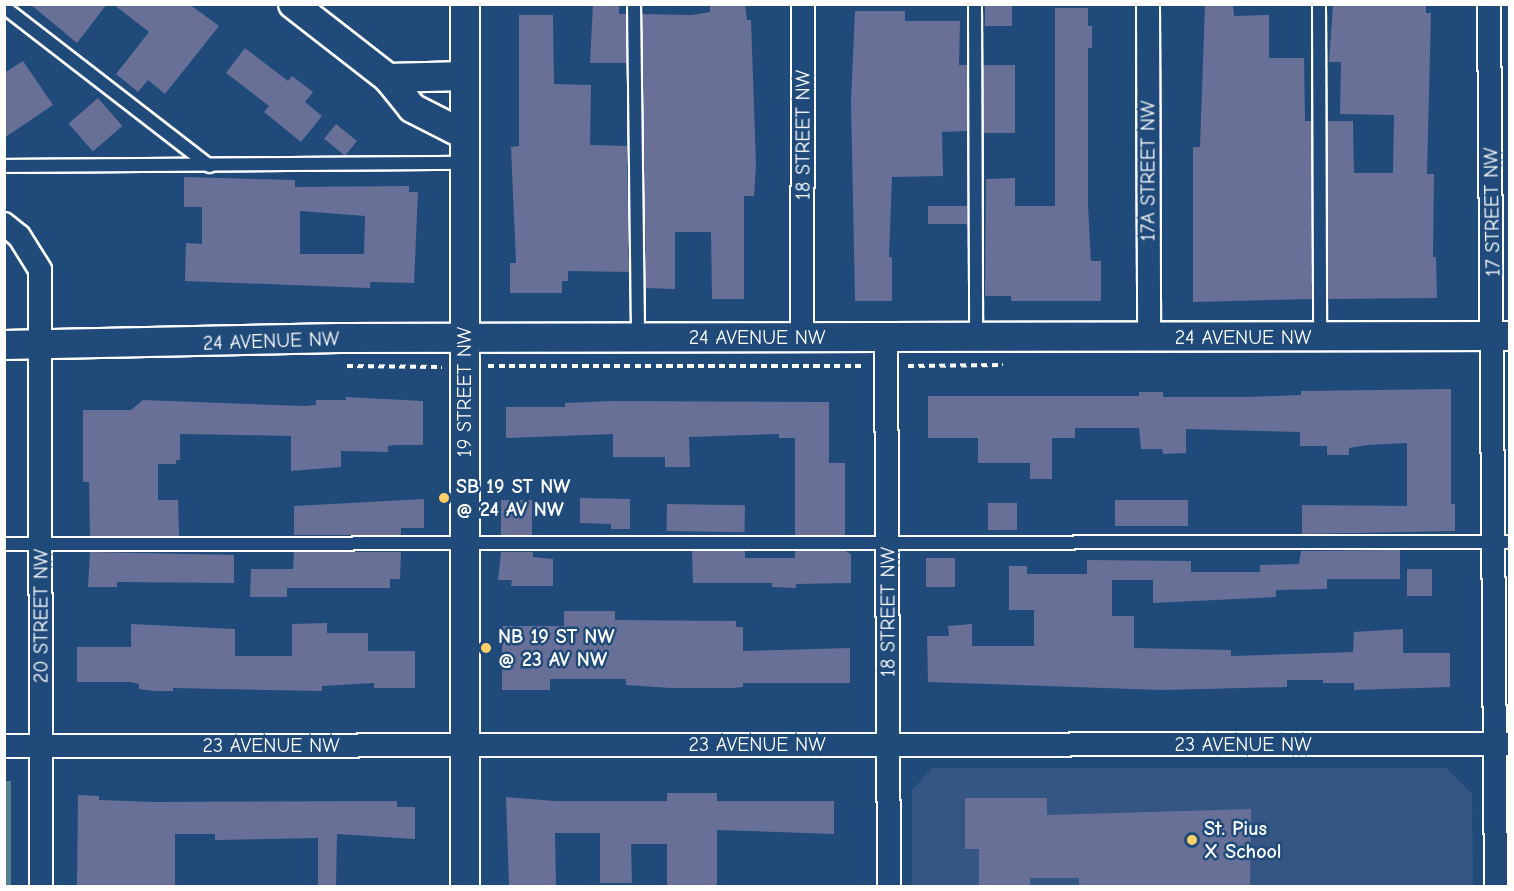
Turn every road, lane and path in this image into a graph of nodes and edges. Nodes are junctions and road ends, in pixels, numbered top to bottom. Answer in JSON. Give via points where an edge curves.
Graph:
{"nodes":[{"id":1,"x":293,"y":4,"type":"edge"},
{"id":2,"x":465,"y":4,"type":"edge"},
{"id":3,"x":634,"y":4,"type":"edge"},
{"id":4,"x":803,"y":4,"type":"edge"},
{"id":5,"x":975,"y":4,"type":"edge"},
{"id":6,"x":1148,"y":4,"type":"edge"},
{"id":7,"x":1319,"y":4,"type":"edge"},
{"id":8,"x":1489,"y":4,"type":"edge"},
{"id":9,"x":4,"y":7,"type":"edge"},
{"id":10,"x":465,"y":76,"type":"junction"},
{"id":11,"x":387,"y":78,"type":"junction"},
{"id":12,"x":465,"y":149,"type":"junction"},
{"id":13,"x":4,"y":166,"type":"edge"},
{"id":14,"x":210,"y":166,"type":"junction"},
{"id":15,"x":4,"y":224,"type":"edge"},
{"id":16,"x":976,"y":336,"type":"junction"},
{"id":17,"x":802,"y":337,"type":"junction"},
{"id":18,"x":886,"y":337,"type":"junction"},
{"id":19,"x":1149,"y":337,"type":"junction"},
{"id":20,"x":1320,"y":337,"type":"junction"},
{"id":21,"x":1501,"y":337,"type":"edge"},
{"id":22,"x":464,"y":338,"type":"junction"},
{"id":23,"x":638,"y":338,"type":"junction"},
{"id":24,"x":4,"y":345,"type":"edge"},
{"id":25,"x":40,"y":345,"type":"junction"},
{"id":26,"x":495,"y":366,"type":"dead end"},
{"id":27,"x":864,"y":366,"type":"dead end"},
{"id":28,"x":1502,"y":542,"type":"edge"},
{"id":29,"x":4,"y":544,"type":"edge"},
{"id":30,"x":41,"y":544,"type":"junction"},
{"id":31,"x":464,"y":544,"type":"junction"},
{"id":32,"x":888,"y":544,"type":"junction"},
{"id":33,"x":889,"y":744,"type":"junction"},
{"id":34,"x":1503,"y":744,"type":"edge"},
{"id":35,"x":464,"y":745,"type":"junction"},
{"id":36,"x":42,"y":746,"type":"junction"},
{"id":37,"x":4,"y":747,"type":"edge"},
{"id":38,"x":41,"y":886,"type":"edge"},
{"id":39,"x":465,"y":886,"type":"edge"},
{"id":40,"x":889,"y":886,"type":"edge"},
{"id":41,"x":1496,"y":886,"type":"edge"}],
"edges":[{"from":1,"to":11,"type":"street"},
{"from":2,"to":10,"type":"street","name":"19 STREET NW"},
{"from":3,"to":23,"type":"lane"},
{"from":4,"to":17,"type":"street","name":"18 STREET NW"},
{"from":5,"to":16,"type":"lane"},
{"from":6,"to":19,"type":"street","name":"17A STREET NW"},
{"from":7,"to":20,"type":"lane"},
{"from":8,"to":21,"type":"street","name":"17 STREET NW"},
{"from":9,"to":14,"type":"lane"},
{"from":10,"to":11,"type":"street"},
{"from":10,"to":12,"type":"street","name":"19 STREET NW"},
{"from":11,"to":12,"type":"street","via":[[412,108]]},
{"from":12,"to":14,"type":"lane"},
{"from":12,"to":22,"type":"street","name":"19 STREET NW"},
{"from":13,"to":14,"type":"lane"},
{"from":15,"to":25,"type":"street","name":"20 STREET NW","via":[[19,236],[40,270]]},
{"from":16,"to":18,"type":"street","name":"24 AVENUE NW"},
{"from":16,"to":19,"type":"street","name":"24 AVENUE NW"},
{"from":17,"to":18,"type":"street","name":"24 AVENUE NW"},
{"from":17,"to":23,"type":"street","name":"24 AVENUE NW"},
{"from":18,"to":32,"type":"street","name":"18 STREET NW"},
{"from":19,"to":20,"type":"street","name":"24 AVENUE NW"},
{"from":20,"to":21,"type":"street","name":"24 AVENUE NW"},
{"from":21,"to":28,"type":"street","name":"17 STREET NW"},
{"from":22,"to":23,"type":"street","name":"24 AVENUE NW"},
{"from":22,"to":25,"type":"street","name":"24 AVENUE NW"},
{"from":22,"to":31,"type":"street","name":"19 STREET NW"},
{"from":24,"to":25,"type":"street","name":"24 AVENUE NW"},
{"from":25,"to":30,"type":"street","name":"20 STREET NW"},
{"from":26,"to":27,"type":"path"},
{"from":28,"to":32,"type":"lane"},
{"from":28,"to":34,"type":"street","name":"17 STREET NW"},
{"from":29,"to":30,"type":"lane"},
{"from":30,"to":31,"type":"lane"},
{"from":30,"to":36,"type":"street","name":"20 STREET NW"},
{"from":31,"to":32,"type":"lane"},
{"from":31,"to":35,"type":"street","name":"19 STREET NW"},
{"from":32,"to":33,"type":"street","name":"18 STREET NW"},
{"from":33,"to":34,"type":"street","name":"23 AVENUE NW"},
{"from":33,"to":35,"type":"street","name":"23 AVENUE NW"},
{"from":33,"to":40,"type":"street","name":"18 STREET NW"},
{"from":34,"to":41,"type":"street","name":"17 STREET NW"},
{"from":35,"to":36,"type":"street","name":"23 AVENUE NW"},
{"from":35,"to":39,"type":"street","name":"19 STREET NW"},
{"from":36,"to":37,"type":"street","name":"23 AVENUE NW"},
{"from":36,"to":38,"type":"street","name":"20 STREET NW"}]}
